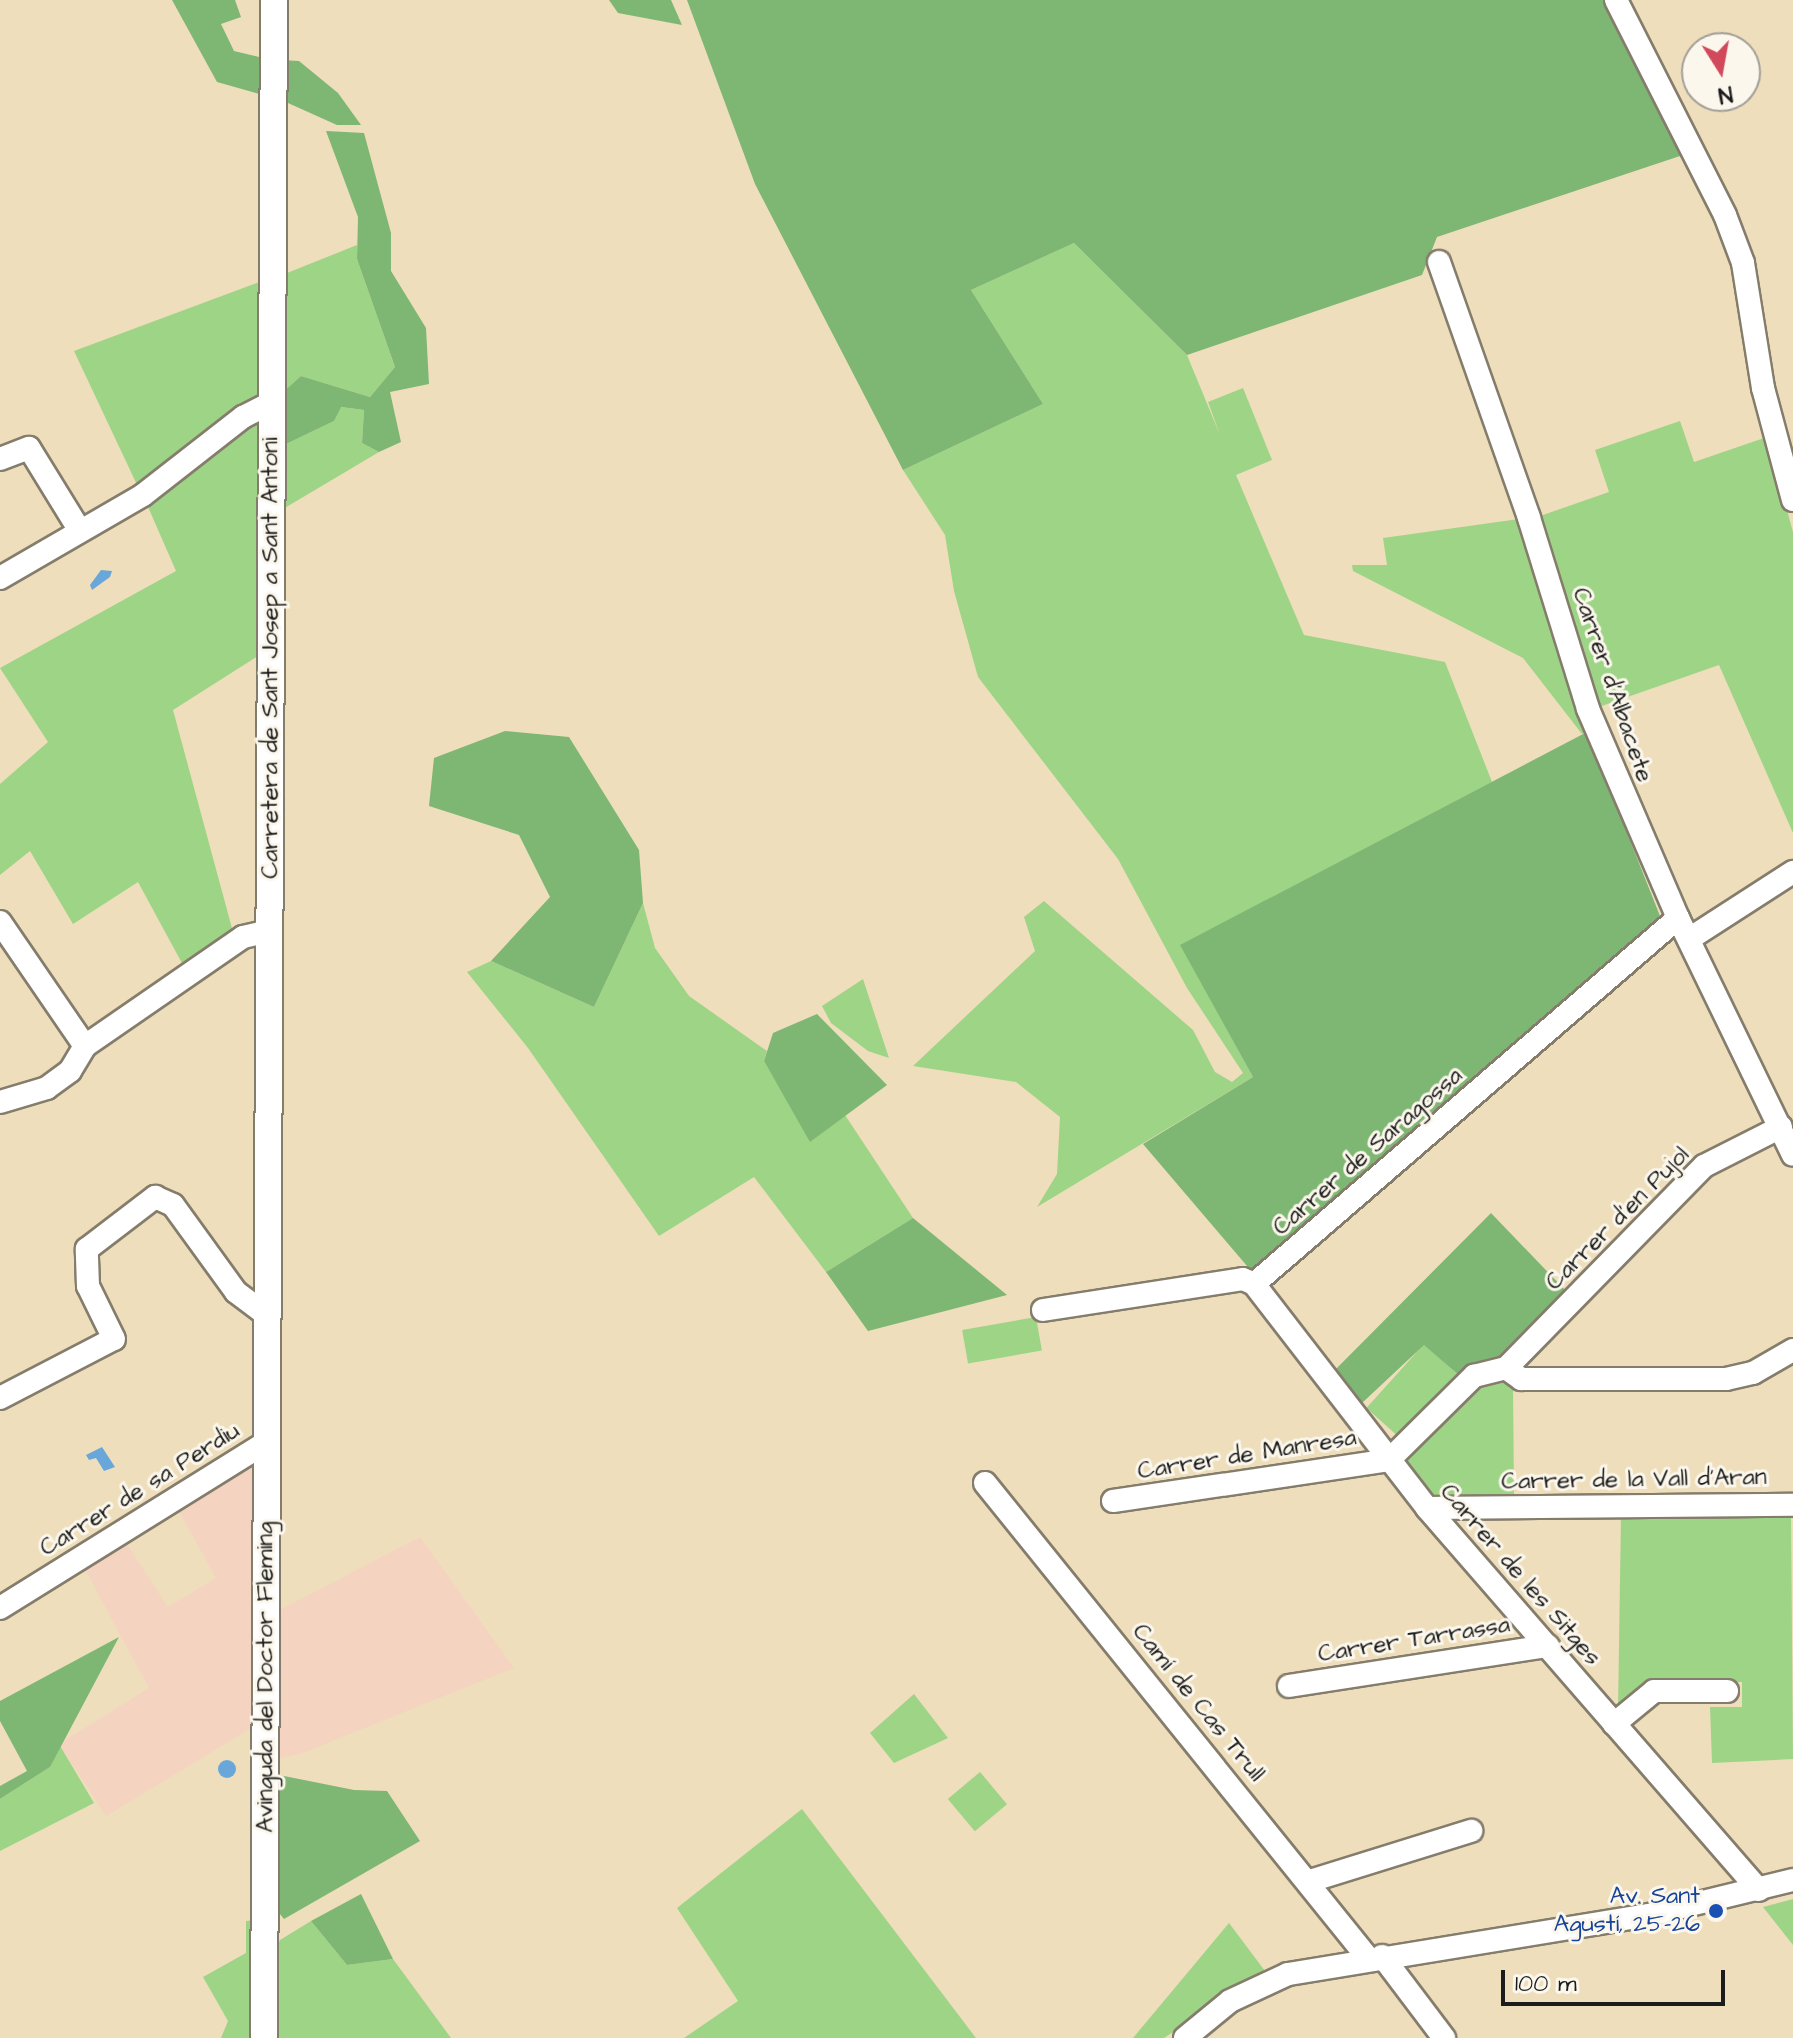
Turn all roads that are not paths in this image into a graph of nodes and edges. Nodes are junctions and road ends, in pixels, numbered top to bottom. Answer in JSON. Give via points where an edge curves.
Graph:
{"nodes":[{"id":1,"x":274,"y":0,"type":"edge"},
{"id":2,"x":1616,"y":0,"type":"edge"},
{"id":3,"x":1439,"y":262,"type":"dead end"},
{"id":4,"x":272,"y":402,"type":"junction"},
{"id":5,"x":0,"y":459,"type":"edge"},
{"id":6,"x":1793,"y":500,"type":"edge"},
{"id":7,"x":80,"y":531,"type":"junction"},
{"id":8,"x":0,"y":578,"type":"edge"},
{"id":9,"x":1793,"y":872,"type":"edge"},
{"id":10,"x":1678,"y":918,"type":"junction"},
{"id":11,"x":0,"y":922,"type":"edge"},
{"id":12,"x":270,"y":931,"type":"junction"},
{"id":13,"x":1689,"y":939,"type":"junction"},
{"id":14,"x":85,"y":1046,"type":"junction"},
{"id":15,"x":0,"y":1102,"type":"edge"},
{"id":16,"x":1781,"y":1127,"type":"junction"},
{"id":17,"x":1793,"y":1155,"type":"edge"},
{"id":18,"x":1254,"y":1284,"type":"junction"},
{"id":19,"x":1043,"y":1310,"type":"dead end"},
{"id":20,"x":268,"y":1316,"type":"junction"},
{"id":21,"x":1793,"y":1350,"type":"edge"},
{"id":22,"x":1506,"y":1368,"type":"junction"},
{"id":23,"x":0,"y":1398,"type":"edge"},
{"id":24,"x":267,"y":1442,"type":"junction"},
{"id":25,"x":1389,"y":1460,"type":"junction"},
{"id":26,"x":985,"y":1483,"type":"dead end"},
{"id":27,"x":1113,"y":1501,"type":"dead end"},
{"id":28,"x":1793,"y":1505,"type":"edge"},
{"id":29,"x":1427,"y":1508,"type":"junction"},
{"id":30,"x":0,"y":1608,"type":"edge"},
{"id":31,"x":1548,"y":1646,"type":"junction"},
{"id":32,"x":1289,"y":1686,"type":"dead end"},
{"id":33,"x":1727,"y":1691,"type":"dead end"},
{"id":34,"x":1614,"y":1724,"type":"junction"},
{"id":35,"x":1471,"y":1831,"type":"dead end"},
{"id":36,"x":1793,"y":1880,"type":"edge"},
{"id":37,"x":1310,"y":1881,"type":"junction"},
{"id":38,"x":1759,"y":1890,"type":"junction"},
{"id":39,"x":1375,"y":1957,"type":"junction"},
{"id":40,"x":264,"y":2038,"type":"edge"},
{"id":41,"x":1185,"y":2038,"type":"edge"},
{"id":42,"x":1444,"y":2038,"type":"edge"}],
"edges":[{"from":1,"to":4,"type":"main road","name":"Carretera de Sant Josep a Sant Antoni"},
{"from":2,"to":6,"type":"street","via":[[1725,215],[1743,263],[1763,388]]},
{"from":3,"to":10,"type":"street","name":"Carrer d'Albacete","via":[[1529,518],[1588,709]]},
{"from":4,"to":7,"type":"street","via":[[243,417],[143,495]]},
{"from":4,"to":12,"type":"main road","name":"Carretera de Sant Josep a Sant Antoni"},
{"from":5,"to":7,"type":"street","via":[[29,448]]},
{"from":7,"to":8,"type":"street"},
{"from":9,"to":13,"type":"street"},
{"from":10,"to":13,"type":"street","name":"Carrer d'Albacete"},
{"from":10,"to":18,"type":"street","name":"Carrer de Saragossa"},
{"from":11,"to":14,"type":"street"},
{"from":12,"to":14,"type":"street","via":[[243,937]]},
{"from":12,"to":20,"type":"main road","name":"Carretera de Sant Josep a Sant Antoni"},
{"from":13,"to":16,"type":"street","name":"Carrer d'Albacete"},
{"from":14,"to":15,"type":"street","via":[[70,1071],[47,1088]]},
{"from":16,"to":17,"type":"street","name":"Carrer d'Albacete"},
{"from":16,"to":22,"type":"street","name":"Carrer d'en Pujol","via":[[1704,1166]]},
{"from":18,"to":19,"type":"street","via":[[1243,1279]]},
{"from":18,"to":25,"type":"street","name":"Carrer de les Sitges"},
{"from":20,"to":23,"type":"street","via":[[236,1292],[173,1205],[155,1197],[87,1249],[88,1286],[114,1339]]},
{"from":20,"to":24,"type":"main road","name":"Avinguda del Doctor Fleming"},
{"from":21,"to":22,"type":"street","via":[[1753,1373],[1726,1379],[1521,1379]]},
{"from":22,"to":25,"type":"street","name":"Carrer d'en Pujol","via":[[1474,1376]]},
{"from":24,"to":30,"type":"street","name":"Carrer de sa Perdiu"},
{"from":24,"to":40,"type":"main road","name":"Avinguda del Doctor Fleming"},
{"from":25,"to":27,"type":"street","name":"Carrer de Manresa"},
{"from":25,"to":29,"type":"street","name":"Carrer de les Sitges"},
{"from":26,"to":37,"type":"street","name":"Camí de Cas Trull"},
{"from":28,"to":29,"type":"street","name":"Carrer de la Vall d'Aran"},
{"from":29,"to":31,"type":"street","name":"Carrer de les Sitges"},
{"from":31,"to":32,"type":"street","name":"Carrer Tarrassa"},
{"from":31,"to":34,"type":"street","name":"Carrer de les Sitges"},
{"from":33,"to":34,"type":"street","via":[[1654,1691]]},
{"from":34,"to":38,"type":"street","name":"Carrer de les Sitges"},
{"from":35,"to":37,"type":"street"},
{"from":36,"to":38,"type":"street"},
{"from":37,"to":39,"type":"street","name":"Camí de Cas Trull"},
{"from":38,"to":39,"type":"street","via":[[1649,1915]]},
{"from":39,"to":41,"type":"street","via":[[1288,1974],[1230,2001]]},
{"from":39,"to":42,"type":"street","name":"Camí de Cas Trull"}]}
